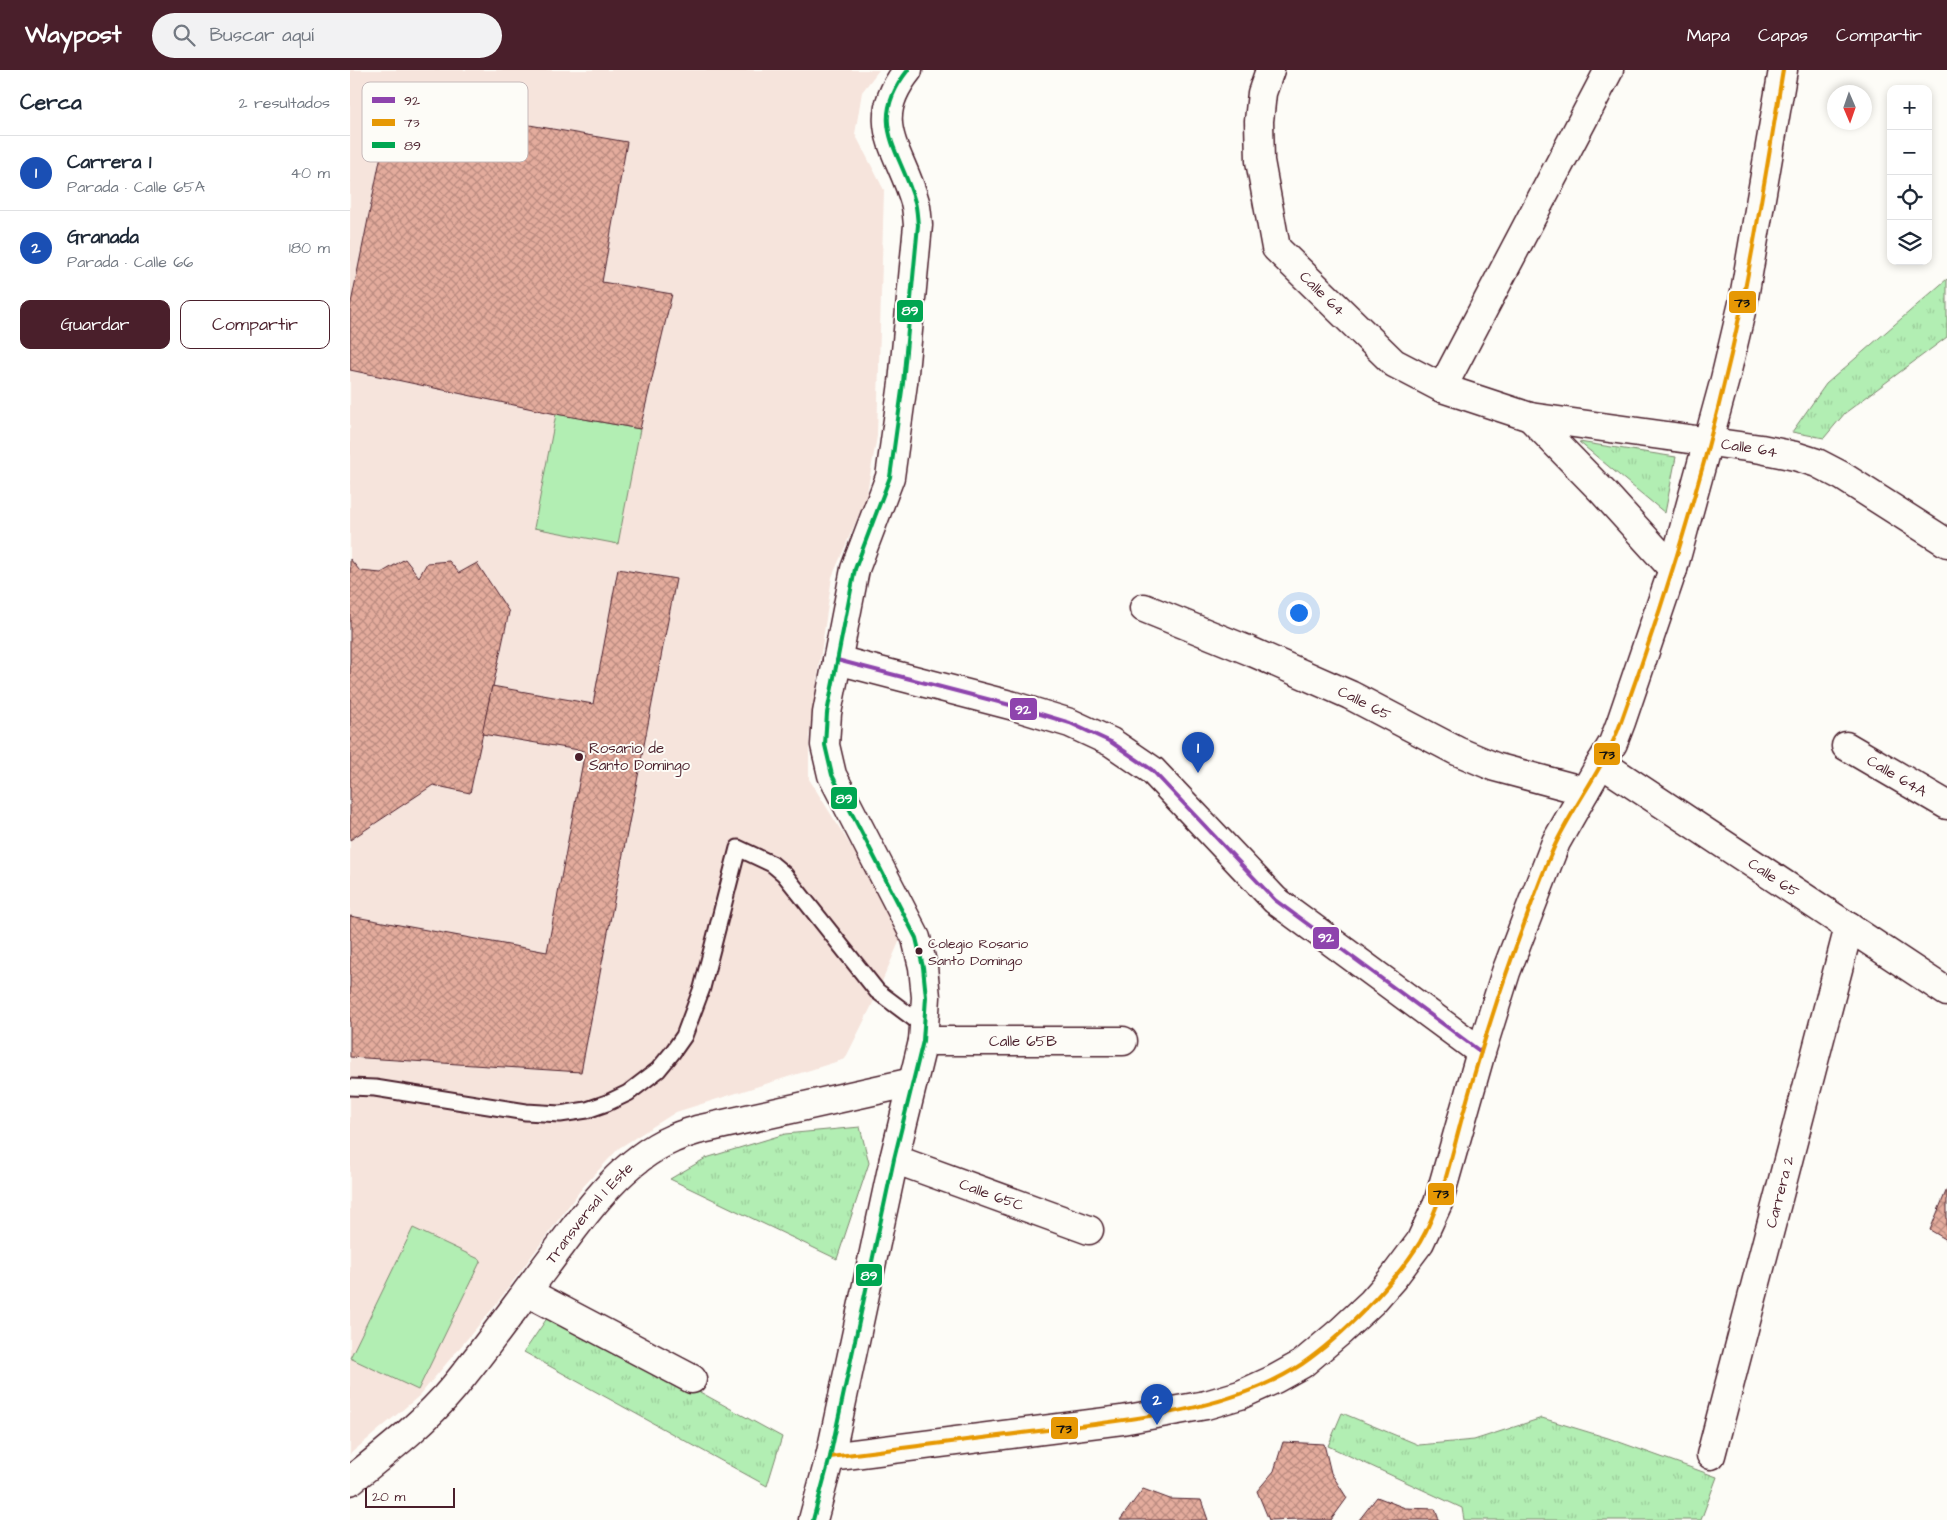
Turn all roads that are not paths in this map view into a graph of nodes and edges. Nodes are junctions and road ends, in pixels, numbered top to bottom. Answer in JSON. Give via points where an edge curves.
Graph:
{"nodes":[{"id":1,"x":908,"y":70,"type":"edge"},
{"id":2,"x":1270,"y":70,"type":"edge"},
{"id":3,"x":1609,"y":70,"type":"edge"},
{"id":4,"x":1783,"y":70,"type":"edge"},
{"id":5,"x":1442,"y":388,"type":"junction"},
{"id":6,"x":1530,"y":417,"type":"junction"},
{"id":7,"x":1709,"y":441,"type":"junction"},
{"id":8,"x":1947,"y":543,"type":"edge"},
{"id":9,"x":1672,"y":569,"type":"junction"},
{"id":10,"x":1144,"y":608,"type":"dead end"},
{"id":11,"x":837,"y":660,"type":"junction"},
{"id":12,"x":1846,"y":746,"type":"dead end"},
{"id":13,"x":1601,"y":764,"type":"junction"},
{"id":14,"x":1585,"y":791,"type":"junction"},
{"id":15,"x":1947,"y":805,"type":"edge"},
{"id":16,"x":1849,"y":927,"type":"junction"},
{"id":17,"x":1947,"y":992,"type":"edge"},
{"id":18,"x":924,"y":1034,"type":"junction"},
{"id":19,"x":1123,"y":1041,"type":"dead end"},
{"id":20,"x":1481,"y":1052,"type":"junction"},
{"id":21,"x":913,"y":1082,"type":"junction"},
{"id":22,"x":350,"y":1087,"type":"edge"},
{"id":23,"x":894,"y":1159,"type":"junction"},
{"id":24,"x":1090,"y":1230,"type":"dead end"},
{"id":25,"x":527,"y":1292,"type":"junction"},
{"id":26,"x":692,"y":1379,"type":"dead end"},
{"id":27,"x":1712,"y":1455,"type":"dead end"},
{"id":28,"x":830,"y":1456,"type":"junction"},
{"id":29,"x":350,"y":1481,"type":"edge"},
{"id":30,"x":813,"y":1520,"type":"edge"}],
"edges":[{"from":1,"to":11,"type":"street","via":[[890,99],[887,124],[892,146],[915,203],[918,225],[903,383],[890,477],[855,570]]},
{"from":2,"to":5,"type":"street","name":"Calle 64","via":[[1262,93],[1260,161],[1276,248],[1394,363]]},
{"from":3,"to":5,"type":"street"},
{"from":4,"to":7,"type":"street","via":[[1742,303]]},
{"from":5,"to":6,"type":"street","name":"Calle 64"},
{"from":6,"to":7,"type":"street","name":"Calle 64"},
{"from":6,"to":9,"type":"street","name":"Calle 64"},
{"from":7,"to":8,"type":"street","name":"Calle 64","via":[[1817,463]]},
{"from":7,"to":9,"type":"street"},
{"from":9,"to":13,"type":"street","via":[[1621,722]]},
{"from":10,"to":14,"type":"street","name":"Calle 65","via":[[1350,695],[1457,751],[1495,767]]},
{"from":11,"to":18,"type":"street","via":[[826,712],[825,745],[832,775],[916,938],[926,997]]},
{"from":11,"to":20,"type":"street","via":[[1070,722],[1111,742],[1152,770],[1275,900]]},
{"from":12,"to":15,"type":"street","name":"Calle 64A"},
{"from":13,"to":14,"type":"street"},
{"from":13,"to":16,"type":"street","name":"Calle 65"},
{"from":14,"to":20,"type":"street","via":[[1556,842]]},
{"from":16,"to":17,"type":"street","name":"Calle 65"},
{"from":16,"to":27,"type":"street","name":"Carrera 2"},
{"from":18,"to":19,"type":"street","name":"Calle 65B"},
{"from":18,"to":21,"type":"street"},
{"from":18,"to":22,"type":"lane","via":[[877,991],[784,874],[738,848],[702,988],[684,1036],[658,1070],[628,1093],[587,1110],[560,1114]]},
{"from":20,"to":28,"type":"street","via":[[1438,1203],[1420,1242],[1372,1302],[1302,1364],[1240,1395],[1206,1405],[1122,1420]]},
{"from":21,"to":23,"type":"street"},
{"from":21,"to":25,"type":"street","name":"Transversal 1 Este","via":[[696,1130],[670,1139],[629,1167],[588,1209]]},
{"from":23,"to":24,"type":"street","name":"Calle 65C"},
{"from":23,"to":28,"type":"street"},
{"from":25,"to":26,"type":"street"},
{"from":25,"to":29,"type":"street","name":"Transversal 1 Este","via":[[452,1389],[424,1419]]},
{"from":28,"to":30,"type":"street"}]}
